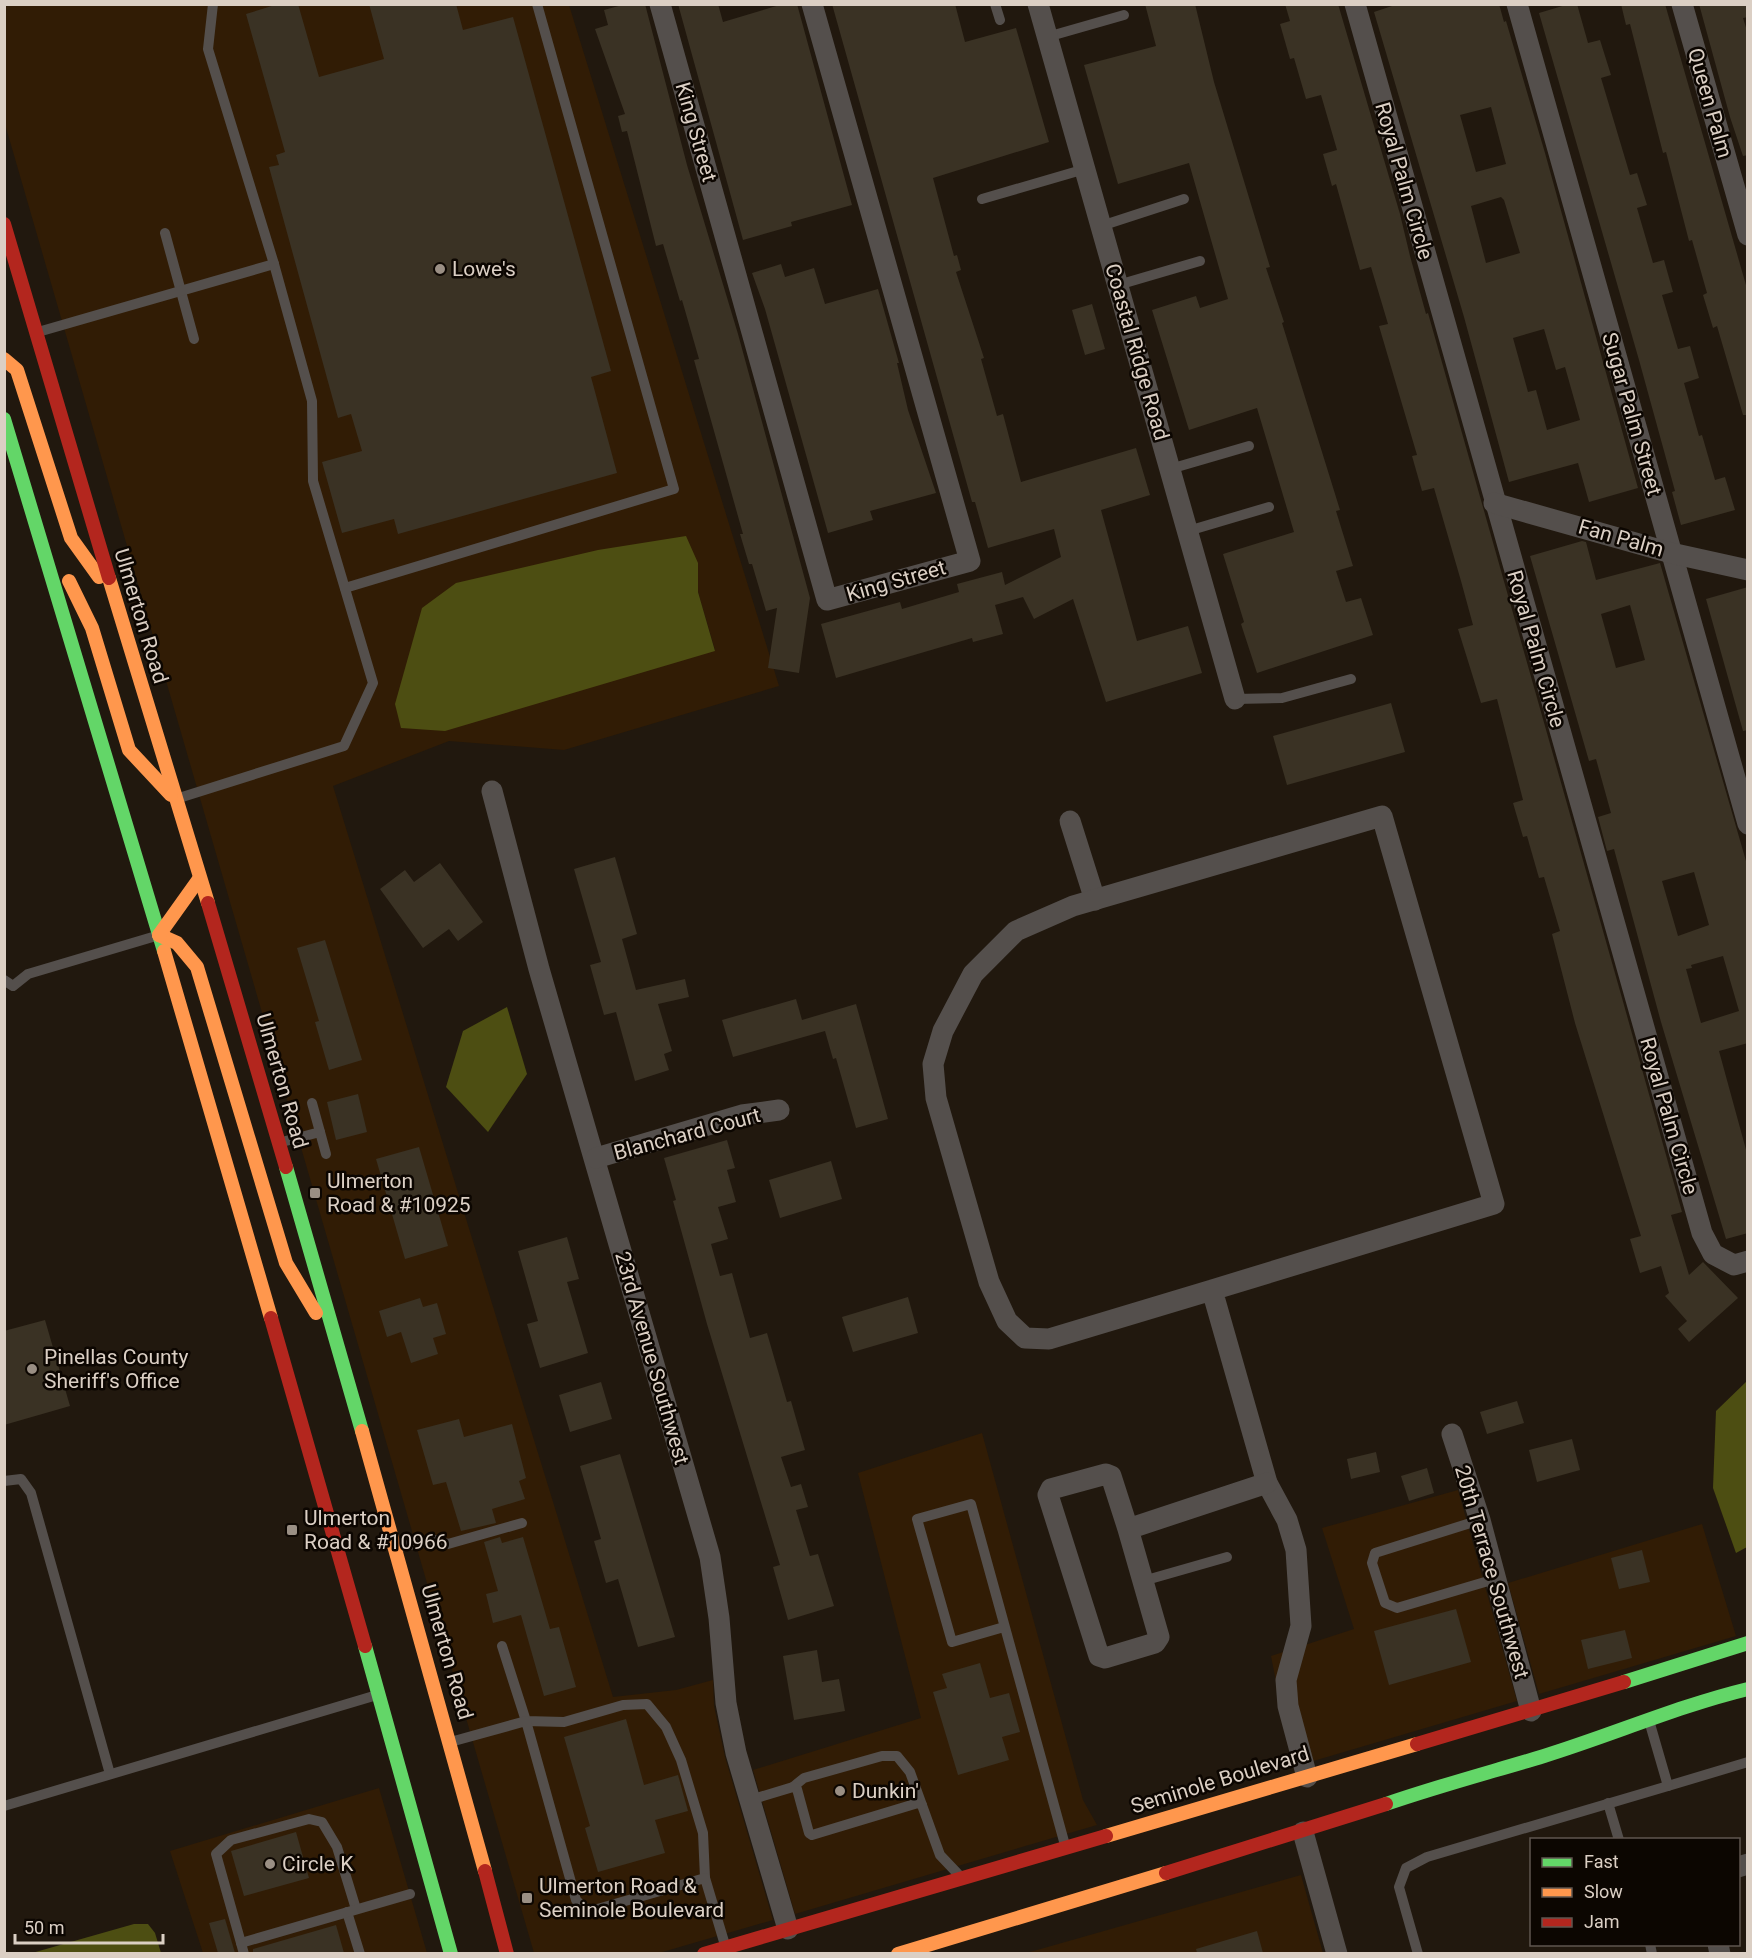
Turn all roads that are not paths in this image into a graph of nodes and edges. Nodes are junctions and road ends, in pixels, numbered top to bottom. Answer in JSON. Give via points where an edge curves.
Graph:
{"nodes":[{"id":1,"x":213,"y":4,"type":"edge"},
{"id":2,"x":537,"y":4,"type":"edge"},
{"id":3,"x":660,"y":4,"type":"edge"},
{"id":4,"x":812,"y":4,"type":"edge"},
{"id":5,"x":995,"y":4,"type":"edge"},
{"id":6,"x":1038,"y":4,"type":"edge"},
{"id":7,"x":1355,"y":4,"type":"edge"},
{"id":8,"x":1517,"y":4,"type":"edge"},
{"id":9,"x":1682,"y":4,"type":"edge"},
{"id":10,"x":1124,"y":15,"type":"dead end"},
{"id":11,"x":1000,"y":20,"type":"dead end"},
{"id":12,"x":1047,"y":37,"type":"junction"},
{"id":13,"x":1085,"y":169,"type":"junction"},
{"id":14,"x":982,"y":199,"type":"dead end"},
{"id":15,"x":1184,"y":199,"type":"dead end"},
{"id":16,"x":4,"y":224,"type":"edge"},
{"id":17,"x":1101,"y":226,"type":"junction"},
{"id":18,"x":165,"y":233,"type":"dead end"},
{"id":19,"x":1748,"y":235,"type":"edge"},
{"id":20,"x":1200,"y":261,"type":"dead end"},
{"id":21,"x":274,"y":264,"type":"junction"},
{"id":22,"x":1118,"y":285,"type":"junction"},
{"id":23,"x":183,"y":290,"type":"junction"},
{"id":24,"x":35,"y":333,"type":"junction"},
{"id":25,"x":194,"y":339,"type":"dead end"},
{"id":26,"x":4,"y":359,"type":"edge"},
{"id":27,"x":4,"y":419,"type":"edge"},
{"id":28,"x":1249,"y":446,"type":"dead end"},
{"id":29,"x":1170,"y":469,"type":"junction"},
{"id":30,"x":1494,"y":503,"type":"junction"},
{"id":31,"x":1269,"y":507,"type":"dead end"},
{"id":32,"x":1188,"y":531,"type":"junction"},
{"id":33,"x":41,"y":540,"type":"junction"},
{"id":34,"x":1671,"y":553,"type":"junction"},
{"id":35,"x":1748,"y":570,"type":"edge"},
{"id":36,"x":345,"y":588,"type":"junction"},
{"id":37,"x":114,"y":598,"type":"junction"},
{"id":38,"x":1351,"y":679,"type":"dead end"},
{"id":39,"x":1235,"y":699,"type":"joint"},
{"id":40,"x":492,"y":791,"type":"dead end"},
{"id":41,"x":175,"y":799,"type":"junction"},
{"id":42,"x":1070,"y":820,"type":"dead end"},
{"id":43,"x":1748,"y":824,"type":"edge"},
{"id":44,"x":199,"y":879,"type":"junction"},
{"id":45,"x":1095,"y":900,"type":"junction"},
{"id":46,"x":159,"y":935,"type":"junction"},
{"id":47,"x":4,"y":980,"type":"edge"},
{"id":48,"x":312,"y":1103,"type":"dead end"},
{"id":49,"x":779,"y":1110,"type":"dead end"},
{"id":50,"x":320,"y":1132,"type":"junction"},
{"id":51,"x":279,"y":1143,"type":"junction"},
{"id":52,"x":326,"y":1154,"type":"dead end"},
{"id":53,"x":596,"y":1158,"type":"junction"},
{"id":54,"x":1748,"y":1261,"type":"edge"},
{"id":55,"x":1212,"y":1290,"type":"junction"},
{"id":56,"x":339,"y":1350,"type":"junction"},
{"id":57,"x":1452,"y":1434,"type":"dead end"},
{"id":58,"x":4,"y":1481,"type":"edge"},
{"id":59,"x":1267,"y":1483,"type":"junction"},
{"id":60,"x":1479,"y":1520,"type":"junction"},
{"id":61,"x":522,"y":1523,"type":"dead end"},
{"id":62,"x":1128,"y":1529,"type":"junction"},
{"id":63,"x":395,"y":1548,"type":"junction"},
{"id":64,"x":1227,"y":1557,"type":"dead end"},
{"id":65,"x":1495,"y":1579,"type":"junction"},
{"id":66,"x":1143,"y":1581,"type":"junction"},
{"id":67,"x":1005,"y":1627,"type":"junction"},
{"id":68,"x":1748,"y":1643,"type":"edge"},
{"id":69,"x":502,"y":1646,"type":"dead end"},
{"id":70,"x":1733,"y":1677,"type":"dead end"},
{"id":71,"x":1748,"y":1689,"type":"edge"},
{"id":72,"x":380,"y":1694,"type":"junction"},
{"id":73,"x":1712,"y":1698,"type":"junction"},
{"id":74,"x":1527,"y":1720,"type":"junction"},
{"id":75,"x":1649,"y":1720,"type":"junction"},
{"id":76,"x":526,"y":1721,"type":"junction"},
{"id":77,"x":451,"y":1742,"type":"junction"},
{"id":78,"x":1748,"y":1762,"type":"edge"},
{"id":79,"x":1455,"y":1767,"type":"dead end"},
{"id":80,"x":110,"y":1774,"type":"junction"},
{"id":81,"x":1307,"y":1782,"type":"junction"},
{"id":82,"x":1443,"y":1784,"type":"junction"},
{"id":83,"x":1668,"y":1786,"type":"junction"},
{"id":84,"x":793,"y":1787,"type":"junction"},
{"id":85,"x":750,"y":1800,"type":"junction"},
{"id":86,"x":1608,"y":1803,"type":"junction"},
{"id":87,"x":922,"y":1805,"type":"junction"},
{"id":88,"x":4,"y":1806,"type":"edge"},
{"id":89,"x":1305,"y":1810,"type":"dead end"},
{"id":90,"x":1303,"y":1832,"type":"junction"},
{"id":91,"x":1619,"y":1838,"type":"edge"},
{"id":92,"x":1066,"y":1848,"type":"junction"},
{"id":93,"x":705,"y":1878,"type":"junction"},
{"id":94,"x":962,"y":1878,"type":"junction"},
{"id":95,"x":410,"y":1894,"type":"dead end"},
{"id":96,"x":351,"y":1911,"type":"junction"},
{"id":97,"x":788,"y":1929,"type":"junction"},
{"id":98,"x":725,"y":1947,"type":"junction"},
{"id":99,"x":243,"y":1948,"type":"edge"},
{"id":100,"x":360,"y":1953,"type":"edge"},
{"id":101,"x":451,"y":1953,"type":"edge"},
{"id":102,"x":507,"y":1953,"type":"edge"},
{"id":103,"x":704,"y":1953,"type":"edge"},
{"id":104,"x":898,"y":1953,"type":"edge"},
{"id":105,"x":1337,"y":1953,"type":"edge"},
{"id":106,"x":1418,"y":1953,"type":"edge"}],
"edges":[{"from":1,"to":21,"type":"lane","via":[[208,49]]},
{"from":2,"to":36,"type":"lane","via":[[674,489]]},
{"from":3,"to":4,"type":"street","name":"King Street","via":[[827,600],[970,561]]},
{"from":5,"to":11,"type":"lane"},
{"from":6,"to":12,"type":"street","name":"Coastal Ridge Road"},
{"from":7,"to":30,"type":"street","name":"Royal Palm Circle"},
{"from":8,"to":34,"type":"street","name":"Sugar Palm Street"},
{"from":9,"to":19,"type":"street","name":"Queen Palm"},
{"from":10,"to":12,"type":"lane"},
{"from":12,"to":13,"type":"street","name":"Coastal Ridge Road"},
{"from":13,"to":14,"type":"lane"},
{"from":13,"to":17,"type":"street","name":"Coastal Ridge Road"},
{"from":15,"to":17,"type":"lane"},
{"from":16,"to":24,"type":"main road","name":"Ulmerton Road"},
{"from":17,"to":22,"type":"street","name":"Coastal Ridge Road"},
{"from":18,"to":23,"type":"lane"},
{"from":20,"to":22,"type":"lane"},
{"from":21,"to":23,"type":"lane"},
{"from":21,"to":36,"type":"lane","via":[[312,401],[313,481]]},
{"from":22,"to":29,"type":"street","name":"Coastal Ridge Road"},
{"from":23,"to":24,"type":"lane"},
{"from":23,"to":25,"type":"lane"},
{"from":24,"to":37,"type":"main road","name":"Ulmerton Road"},
{"from":26,"to":37,"type":"main road","via":[[17,370],[71,538]]},
{"from":27,"to":33,"type":"main road"},
{"from":28,"to":29,"type":"lane"},
{"from":29,"to":32,"type":"street","name":"Coastal Ridge Road"},
{"from":30,"to":34,"type":"street","name":"Fan Palm"},
{"from":30,"to":54,"type":"street","name":"Royal Palm Circle","via":[[1702,1233],[1713,1254],[1734,1265]]},
{"from":31,"to":32,"type":"lane"},
{"from":32,"to":39,"type":"street","name":"Coastal Ridge Road"},
{"from":33,"to":41,"type":"main road","via":[[66,575],[92,628],[129,750]]},
{"from":33,"to":46,"type":"main road"},
{"from":34,"to":35,"type":"street","name":"Fan Palm"},
{"from":34,"to":43,"type":"street","name":"Sugar Palm Street"},
{"from":36,"to":41,"type":"lane","via":[[373,683],[344,746]]},
{"from":37,"to":41,"type":"main road","name":"Ulmerton Road"},
{"from":38,"to":39,"type":"lane","via":[[1282,698]]},
{"from":40,"to":53,"type":"street","name":"23rd Avenue Southwest","via":[[539,969]]},
{"from":41,"to":44,"type":"main road","name":"Ulmerton Road"},
{"from":42,"to":45,"type":"street"},
{"from":44,"to":46,"type":"main road"},
{"from":44,"to":51,"type":"main road","name":"Ulmerton Road"},
{"from":45,"to":55,"type":"street","via":[[1016,931],[973,974],[943,1031],[933,1064],[936,1098],[989,1282],[1006,1321],[1025,1338],[1049,1339]]},
{"from":45,"to":55,"type":"street","via":[[1382,816],[1494,1204]]},
{"from":46,"to":47,"type":"lane","via":[[28,974],[13,986]]},
{"from":46,"to":56,"type":"main road","via":[[177,943],[197,967],[286,1263]]},
{"from":46,"to":72,"type":"main road"},
{"from":48,"to":50,"type":"lane"},
{"from":49,"to":53,"type":"street","name":"Blanchard Court","via":[[742,1115]]},
{"from":50,"to":51,"type":"lane"},
{"from":50,"to":52,"type":"lane"},
{"from":51,"to":56,"type":"main road","name":"Ulmerton Road"},
{"from":53,"to":85,"type":"street","name":"23rd Avenue Southwest","via":[[710,1557],[726,1703]]},
{"from":55,"to":59,"type":"street"},
{"from":56,"to":63,"type":"main road","name":"Ulmerton Road"},
{"from":57,"to":60,"type":"street","name":"20th Terrace Southwest"},
{"from":58,"to":80,"type":"lane","via":[[21,1479],[31,1493]]},
{"from":59,"to":62,"type":"street"},
{"from":59,"to":81,"type":"street","via":[[1287,1520],[1296,1550],[1301,1626],[1286,1680],[1288,1706]]},
{"from":60,"to":65,"type":"street","name":"20th Terrace Southwest"},
{"from":60,"to":65,"type":"lane","via":[[1375,1553],[1372,1563],[1385,1603],[1397,1608]]},
{"from":61,"to":63,"type":"lane","via":[[448,1544],[436,1540]]},
{"from":62,"to":66,"type":"street"},
{"from":62,"to":66,"type":"street","via":[[1111,1476],[1106,1474],[1051,1490],[1048,1495],[1099,1656],[1105,1658],[1155,1643],[1159,1637]]},
{"from":63,"to":77,"type":"main road","name":"Ulmerton Road"},
{"from":64,"to":66,"type":"lane"},
{"from":65,"to":74,"type":"street","name":"20th Terrace Southwest"},
{"from":67,"to":67,"type":"lane","via":[[971,1504],[917,1520],[952,1642]]},
{"from":67,"to":92,"type":"lane"},
{"from":68,"to":74,"type":"main road","name":"Seminole Boulevard"},
{"from":69,"to":76,"type":"lane"},
{"from":70,"to":73,"type":"main road"},
{"from":71,"to":73,"type":"main road"},
{"from":72,"to":80,"type":"lane"},
{"from":72,"to":101,"type":"main road"},
{"from":73,"to":75,"type":"main road"},
{"from":74,"to":81,"type":"main road","name":"Seminole Boulevard"},
{"from":75,"to":82,"type":"main road","via":[[1544,1756]]},
{"from":75,"to":83,"type":"lane"},
{"from":76,"to":77,"type":"lane"},
{"from":76,"to":93,"type":"lane","via":[[564,1722],[623,1705],[646,1704],[666,1727],[681,1760],[703,1833]]},
{"from":76,"to":93,"type":"lane","via":[[576,1900],[584,1908],[594,1910]]},
{"from":77,"to":102,"type":"main road","name":"Ulmerton Road"},
{"from":78,"to":83,"type":"lane"},
{"from":79,"to":82,"type":"main road"},
{"from":80,"to":88,"type":"lane"},
{"from":81,"to":92,"type":"main road","name":"Seminole Boulevard"},
{"from":82,"to":90,"type":"main road"},
{"from":83,"to":86,"type":"lane"},
{"from":84,"to":85,"type":"lane"},
{"from":84,"to":87,"type":"lane","via":[[804,1778],[890,1755],[897,1756],[907,1767]]},
{"from":84,"to":87,"type":"lane","via":[[812,1835]]},
{"from":85,"to":97,"type":"street","name":"23rd Avenue Southwest"},
{"from":86,"to":91,"type":"lane"},
{"from":86,"to":106,"type":"lane","via":[[1427,1857],[1406,1868],[1399,1887]]},
{"from":87,"to":94,"type":"lane","via":[[940,1855]]},
{"from":89,"to":90,"type":"main road"},
{"from":90,"to":104,"type":"main road","via":[[957,1941]]},
{"from":90,"to":105,"type":"street"},
{"from":92,"to":94,"type":"main road","name":"Seminole Boulevard"},
{"from":93,"to":98,"type":"lane"},
{"from":94,"to":97,"type":"main road","name":"Seminole Boulevard"},
{"from":95,"to":96,"type":"lane"},
{"from":96,"to":99,"type":"lane"},
{"from":96,"to":99,"type":"lane","via":[[337,1847],[322,1822],[309,1819],[231,1840],[216,1854]]},
{"from":96,"to":100,"type":"lane"},
{"from":97,"to":98,"type":"main road","name":"Seminole Boulevard"},
{"from":98,"to":103,"type":"main road","name":"Seminole Boulevard"}]}
